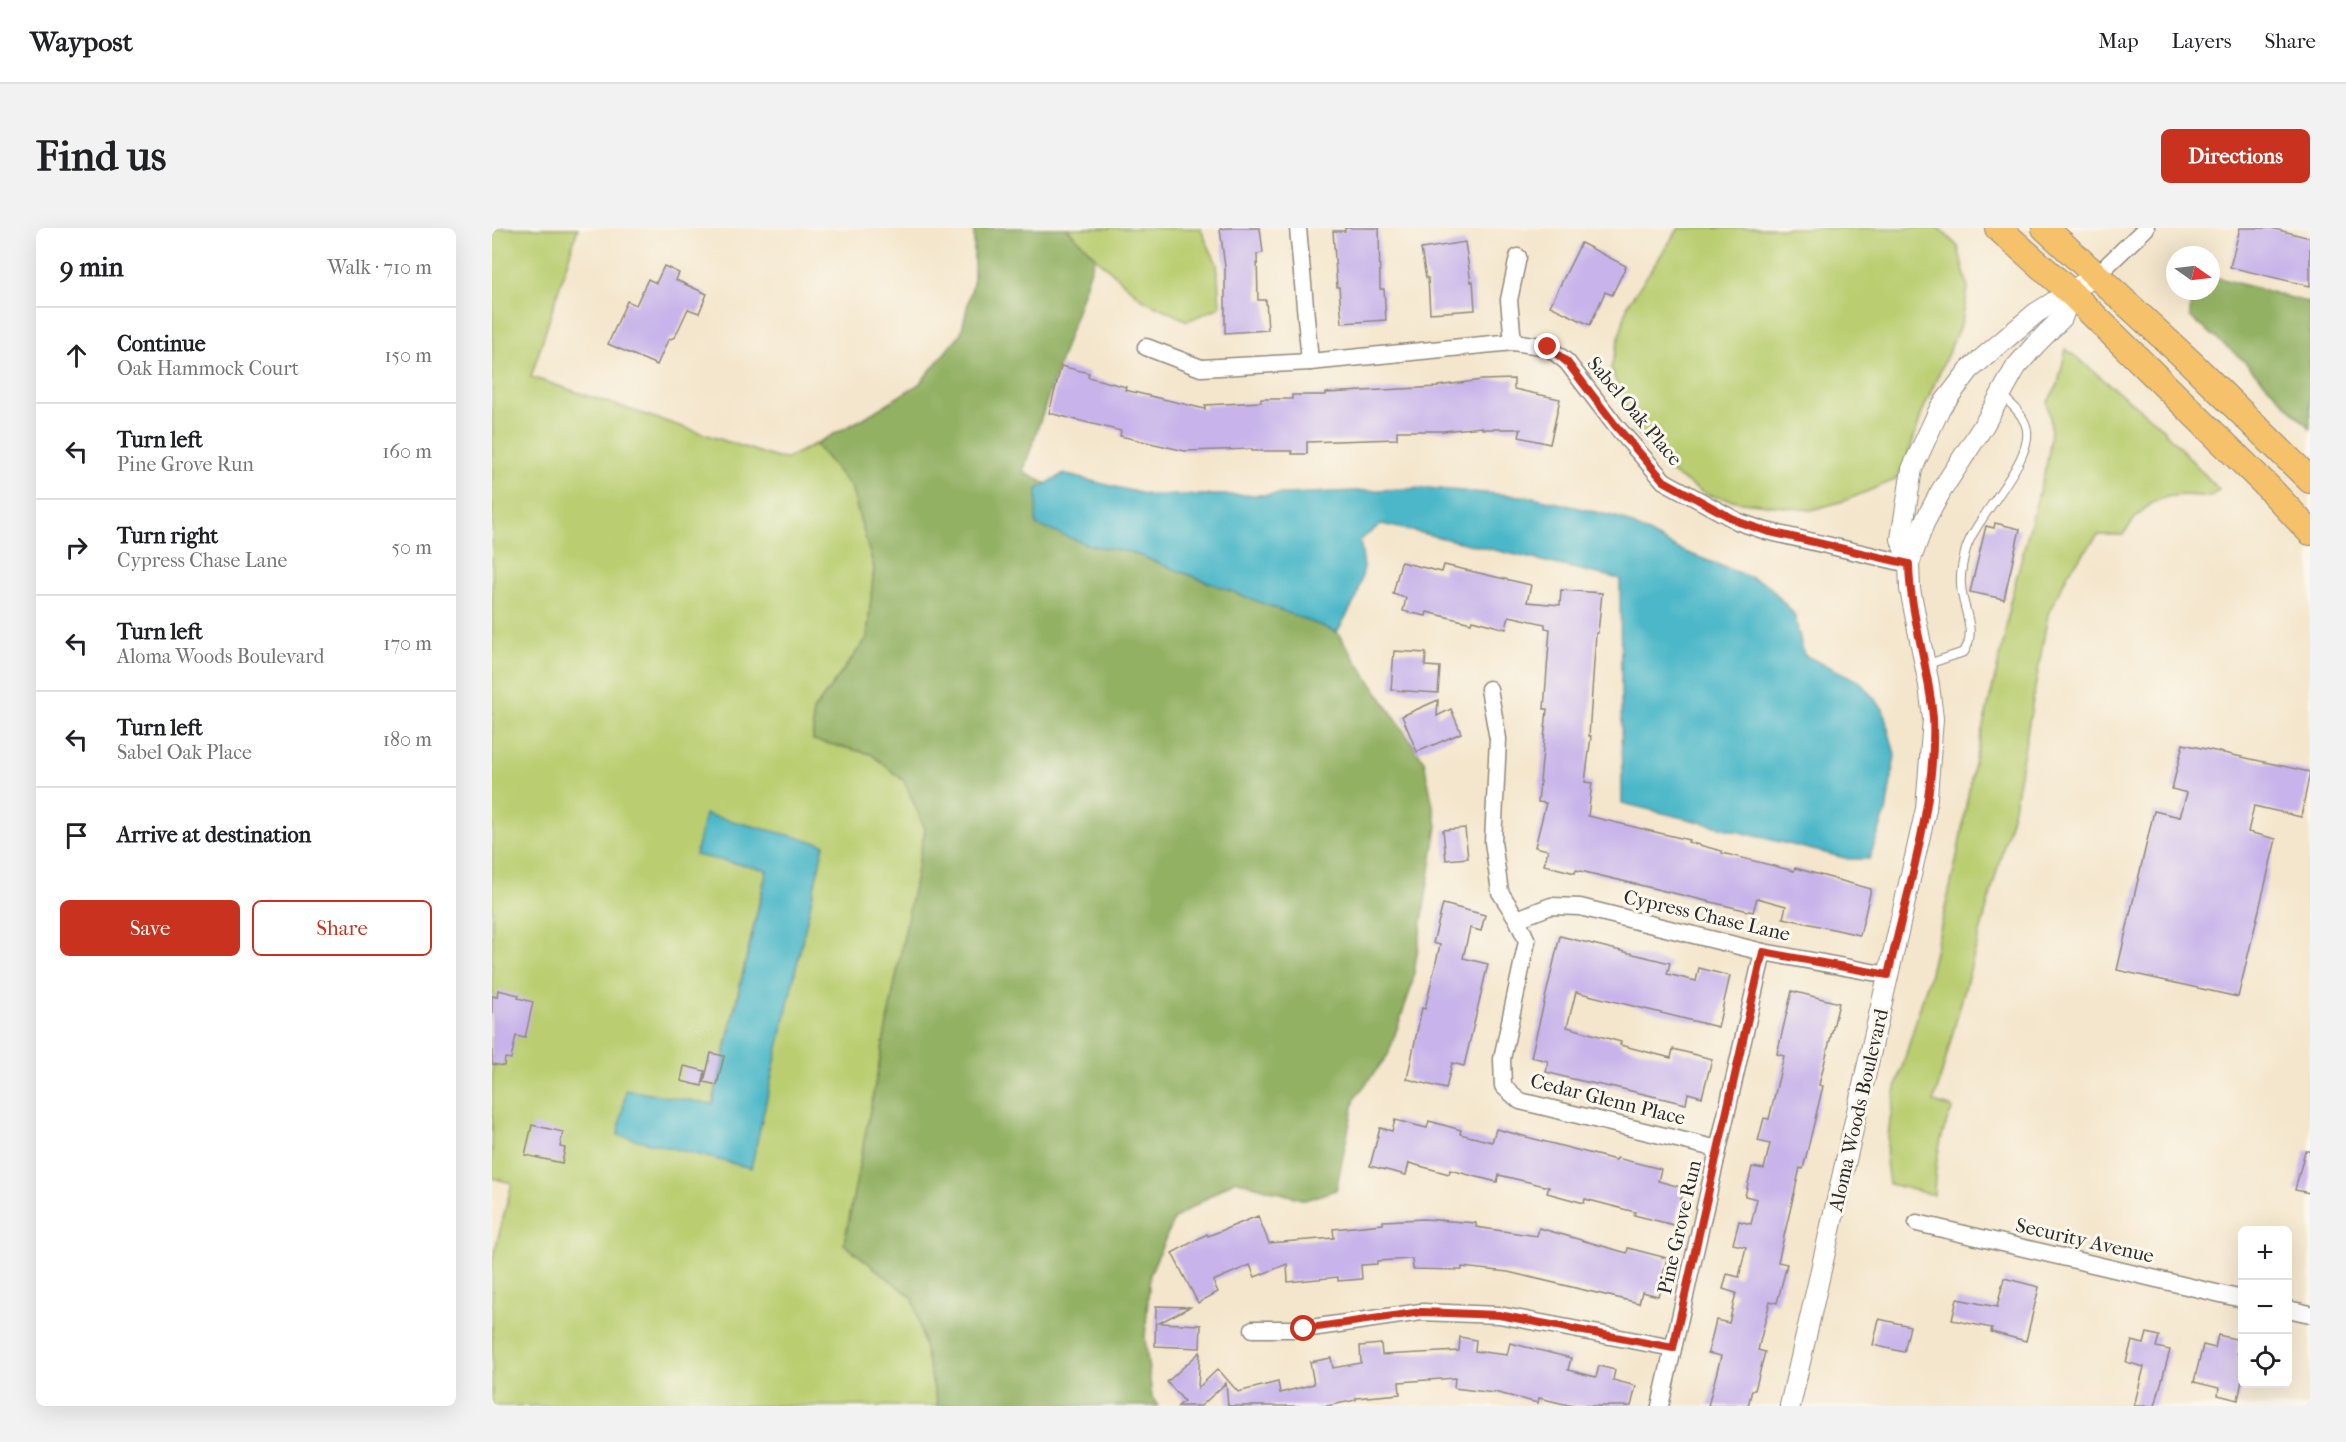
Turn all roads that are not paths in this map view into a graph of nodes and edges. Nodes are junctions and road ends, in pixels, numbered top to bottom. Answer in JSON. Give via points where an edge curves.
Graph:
{"nodes":[{"id":1,"x":1298,"y":228,"type":"edge"},
{"id":2,"x":1998,"y":228,"type":"edge"},
{"id":3,"x":2045,"y":228,"type":"edge"},
{"id":4,"x":2146,"y":228,"type":"edge"},
{"id":5,"x":1518,"y":257,"type":"dead end"},
{"id":6,"x":2097,"y":275,"type":"junction"},
{"id":7,"x":2071,"y":293,"type":"junction"},
{"id":8,"x":1513,"y":342,"type":"junction"},
{"id":9,"x":1146,"y":347,"type":"dead end"},
{"id":10,"x":1311,"y":362,"type":"junction"},
{"id":11,"x":2001,"y":395,"type":"junction"},
{"id":12,"x":2310,"y":480,"type":"edge"},
{"id":13,"x":2310,"y":532,"type":"edge"},
{"id":14,"x":1909,"y":564,"type":"junction"},
{"id":15,"x":1925,"y":665,"type":"junction"},
{"id":16,"x":1489,"y":689,"type":"dead end"},
{"id":17,"x":1517,"y":919,"type":"junction"},
{"id":18,"x":1763,"y":952,"type":"junction"},
{"id":19,"x":1888,"y":975,"type":"junction"},
{"id":20,"x":1718,"y":1149,"type":"junction"},
{"id":21,"x":1917,"y":1223,"type":"dead end"},
{"id":22,"x":2238,"y":1298,"type":"edge"},
{"id":23,"x":2292,"y":1310,"type":"edge"},
{"id":24,"x":2310,"y":1314,"type":"edge"},
{"id":25,"x":1253,"y":1329,"type":"dead end"},
{"id":26,"x":1673,"y":1348,"type":"junction"},
{"id":27,"x":1660,"y":1406,"type":"edge"},
{"id":28,"x":1790,"y":1406,"type":"edge"}],
"edges":[{"from":1,"to":10,"type":"street"},
{"from":2,"to":7,"type":"main road"},
{"from":3,"to":6,"type":"main road"},
{"from":4,"to":6,"type":"street"},
{"from":5,"to":8,"type":"street","via":[[1509,300]]},
{"from":6,"to":7,"type":"street","name":"Aloma Woods Boulevard"},
{"from":6,"to":12,"type":"main road"},
{"from":7,"to":11,"type":"street","name":"Aloma Woods Boulevard","via":[[2062,318],[2016,367]]},
{"from":7,"to":13,"type":"main road"},
{"from":7,"to":14,"type":"street","name":"Aloma Woods Boulevard","via":[[2036,314],[1970,369],[1940,408],[1912,470],[1901,539]]},
{"from":8,"to":10,"type":"street","name":"Sabel Oak Place"},
{"from":8,"to":14,"type":"street","name":"Sabel Oak Place","via":[[1548,347],[1567,362],[1664,481],[1739,522]]},
{"from":9,"to":10,"type":"street","name":"Sabel Oak Place","via":[[1202,368]]},
{"from":11,"to":14,"type":"street","name":"Aloma Woods Boulevard","via":[[1941,490]]},
{"from":11,"to":15,"type":"lane","via":[[2026,424],[2027,445],[1966,548],[1961,586],[1970,626],[1967,646],[1964,652]]},
{"from":14,"to":15,"type":"street","name":"Aloma Woods Boulevard"},
{"from":15,"to":19,"type":"street","name":"Aloma Woods Boulevard","via":[[1933,719],[1928,799]]},
{"from":16,"to":17,"type":"street","name":"Cedar Glenn Place","via":[[1498,739],[1493,842],[1500,892]]},
{"from":17,"to":18,"type":"street","name":"Cypress Chase Lane","via":[[1551,906],[1580,907]]},
{"from":17,"to":20,"type":"street","name":"Cedar Glenn Place","via":[[1527,941],[1502,1059],[1503,1086],[1520,1101]]},
{"from":18,"to":19,"type":"street","name":"Cypress Chase Lane"},
{"from":18,"to":20,"type":"street","name":"Pine Grove Run"},
{"from":19,"to":28,"type":"street","name":"Aloma Woods Boulevard"},
{"from":20,"to":26,"type":"street","name":"Pine Grove Run"},
{"from":21,"to":22,"type":"street","name":"Security Avenue"},
{"from":23,"to":24,"type":"street"},
{"from":25,"to":26,"type":"street","via":[[1304,1329],[1421,1312],[1499,1315]]},
{"from":26,"to":27,"type":"street","name":"Pine Grove Run"}]}
